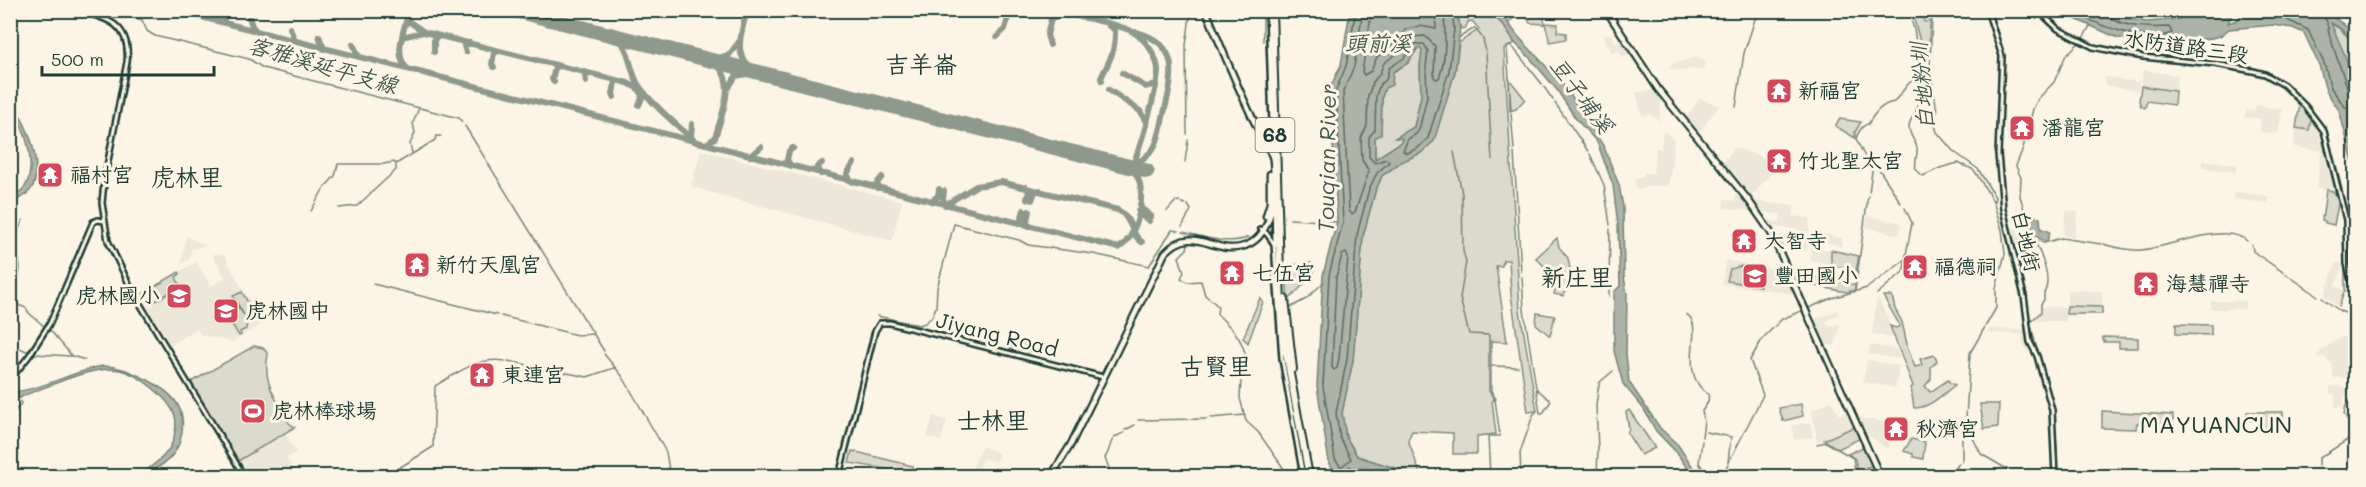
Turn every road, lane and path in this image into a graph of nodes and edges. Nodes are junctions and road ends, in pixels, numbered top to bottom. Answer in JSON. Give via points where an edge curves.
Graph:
{"nodes":[{"id":1,"x":74,"y":10,"type":"edge"},
{"id":2,"x":1206,"y":10,"type":"edge"},
{"id":3,"x":1272,"y":10,"type":"edge"},
{"id":4,"x":1987,"y":10,"type":"edge"},
{"id":5,"x":2038,"y":10,"type":"edge"},
{"id":6,"x":1608,"y":11,"type":"edge"},
{"id":7,"x":1272,"y":144,"type":"junction"},
{"id":8,"x":1268,"y":150,"type":"junction"},
{"id":9,"x":1273,"y":157,"type":"junction"},
{"id":10,"x":1274,"y":203,"type":"junction"},
{"id":11,"x":104,"y":221,"type":"junction"},
{"id":12,"x":1262,"y":229,"type":"junction"},
{"id":13,"x":1279,"y":257,"type":"junction"},
{"id":14,"x":2355,"y":301,"type":"edge"},
{"id":15,"x":1103,"y":377,"type":"junction"},
{"id":16,"x":10,"y":380,"type":"edge"},
{"id":17,"x":244,"y":477,"type":"edge"},
{"id":18,"x":839,"y":477,"type":"edge"},
{"id":19,"x":1051,"y":477,"type":"edge"},
{"id":20,"x":1303,"y":477,"type":"edge"},
{"id":21,"x":1311,"y":477,"type":"edge"},
{"id":22,"x":1880,"y":477,"type":"edge"},
{"id":23,"x":2055,"y":477,"type":"edge"}],
"edges":[{"from":1,"to":11,"type":"street","via":[[116,24],[127,45],[104,182]]},
{"from":2,"to":8,"type":"main road"},
{"from":3,"to":7,"type":"street"},
{"from":3,"to":13,"type":"highway","number":"68"},
{"from":4,"to":23,"type":"street","name":"白地街","via":[[2001,56],[1998,154],[2003,209],[2024,296],[2030,342],[2052,410]]},
{"from":5,"to":14,"type":"street","name":"水防道路三段","via":[[2058,29],[2093,47],[2253,71],[2284,85],[2324,131],[2346,219],[2347,264]]},
{"from":6,"to":22,"type":"main road","via":[[1658,89],[1771,233]]},
{"from":7,"to":8,"type":"street"},
{"from":7,"to":9,"type":"street"},
{"from":8,"to":9,"type":"main road"},
{"from":8,"to":12,"type":"main road","via":[[1270,203]]},
{"from":9,"to":10,"type":"main road"},
{"from":10,"to":12,"type":"main road"},
{"from":10,"to":13,"type":"street"},
{"from":11,"to":16,"type":"street","via":[[93,222],[50,323]]},
{"from":11,"to":17,"type":"street","via":[[116,262]]},
{"from":12,"to":13,"type":"street"},
{"from":12,"to":15,"type":"main road","via":[[1248,244],[1234,248],[1192,239],[1171,247],[1160,261]]},
{"from":13,"to":20,"type":"street","via":[[1278,325]]},
{"from":13,"to":21,"type":"highway","number":"68","via":[[1287,346]]},
{"from":15,"to":18,"type":"street","name":"Jiyang Road","via":[[884,322],[875,331]]},
{"from":15,"to":19,"type":"main road"}]}
